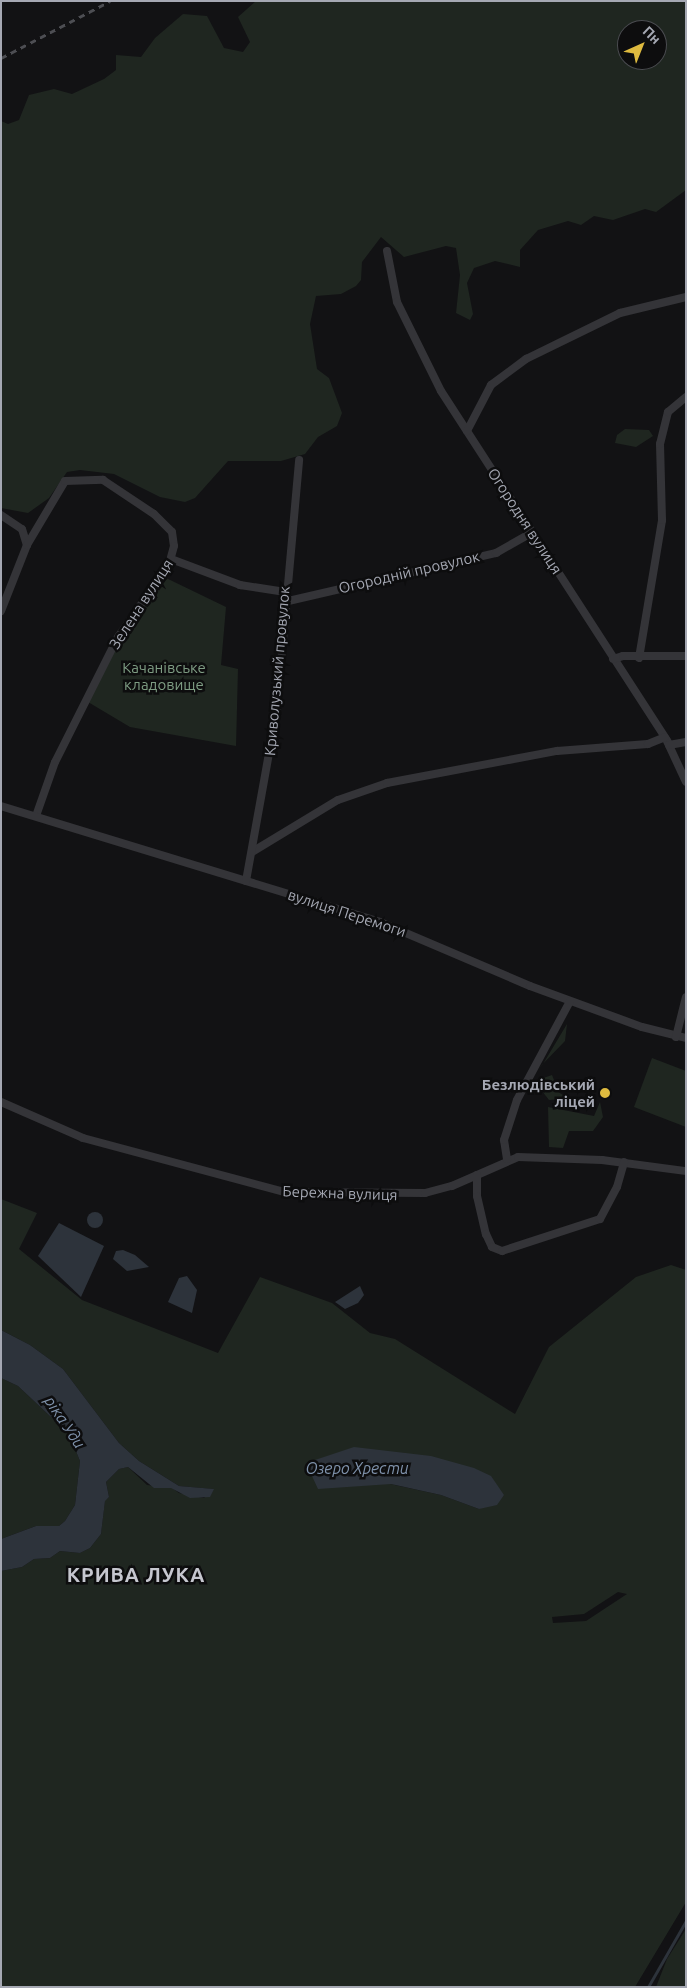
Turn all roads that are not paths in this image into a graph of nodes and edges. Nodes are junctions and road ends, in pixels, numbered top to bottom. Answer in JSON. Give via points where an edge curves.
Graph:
{"nodes":[{"id":1,"x":387,"y":251,"type":"dead end"},
{"id":2,"x":686,"y":296,"type":"edge"},
{"id":3,"x":686,"y":397,"type":"edge"},
{"id":4,"x":467,"y":431,"type":"junction"},
{"id":5,"x":298,"y":460,"type":"dead end"},
{"id":6,"x":1,"y":515,"type":"edge"},
{"id":7,"x":531,"y":534,"type":"junction"},
{"id":8,"x":27,"y":545,"type":"junction"},
{"id":9,"x":171,"y":558,"type":"junction"},
{"id":10,"x":284,"y":592,"type":"junction"},
{"id":11,"x":284,"y":602,"type":"junction"},
{"id":12,"x":1,"y":612,"type":"edge"},
{"id":13,"x":686,"y":656,"type":"edge"},
{"id":14,"x":639,"y":658,"type":"junction"},
{"id":15,"x":613,"y":659,"type":"junction"},
{"id":16,"x":665,"y":737,"type":"junction"},
{"id":17,"x":686,"y":742,"type":"edge"},
{"id":18,"x":669,"y":745,"type":"junction"},
{"id":19,"x":686,"y":782,"type":"edge"},
{"id":20,"x":4,"y":807,"type":"edge"},
{"id":21,"x":1,"y":816,"type":"edge"},
{"id":22,"x":36,"y":816,"type":"junction"},
{"id":23,"x":252,"y":852,"type":"junction"},
{"id":24,"x":246,"y":881,"type":"junction"},
{"id":25,"x":686,"y":997,"type":"edge"},
{"id":26,"x":570,"y":1001,"type":"junction"},
{"id":27,"x":676,"y":1037,"type":"junction"},
{"id":28,"x":686,"y":1038,"type":"edge"},
{"id":29,"x":1,"y":1102,"type":"edge"},
{"id":30,"x":507,"y":1160,"type":"junction"},
{"id":31,"x":624,"y":1162,"type":"junction"},
{"id":32,"x":686,"y":1171,"type":"edge"},
{"id":33,"x":477,"y":1175,"type":"junction"}],
"edges":[{"from":1,"to":4,"type":"street","name":"Огородня вулиця","via":[[399,306],[442,391]]},
{"from":2,"to":4,"type":"street","via":[[620,313],[526,359],[491,385]]},
{"from":3,"to":14,"type":"street","via":[[668,412],[660,444],[661,528]]},
{"from":4,"to":7,"type":"street","name":"Огородня вулиця"},
{"from":5,"to":10,"type":"street","name":"Криволузький провулок"},
{"from":6,"to":8,"type":"street","via":[[22,529]]},
{"from":7,"to":11,"type":"street","name":"Огородній провулок","via":[[496,553]]},
{"from":7,"to":15,"type":"street","name":"Огородня вулиця"},
{"from":8,"to":9,"type":"street","name":"Зелена вулиця","via":[[64,480],[103,480],[149,510],[173,534]]},
{"from":8,"to":12,"type":"street"},
{"from":9,"to":10,"type":"street","via":[[234,583]]},
{"from":9,"to":22,"type":"street","name":"Зелена вулиця","via":[[118,637],[55,762]]},
{"from":10,"to":11,"type":"street","name":"Криволузький провулок"},
{"from":11,"to":23,"type":"street","name":"Криволузький провулок","via":[[276,718]]},
{"from":13,"to":14,"type":"street"},
{"from":14,"to":15,"type":"street","via":[[623,656]]},
{"from":15,"to":16,"type":"street","name":"Огородня вулиця"},
{"from":16,"to":18,"type":"street","name":"Огородня вулиця"},
{"from":16,"to":23,"type":"street","via":[[648,744],[557,751],[387,783],[328,805]]},
{"from":17,"to":18,"type":"street"},
{"from":18,"to":19,"type":"street","name":"Огородня вулиця"},
{"from":20,"to":21,"type":"street"},
{"from":20,"to":22,"type":"street","name":"вулиця Перемоги"},
{"from":22,"to":24,"type":"street","name":"вулиця Перемоги"},
{"from":23,"to":24,"type":"street","name":"Криволузький провулок"},
{"from":24,"to":26,"type":"street","name":"вулиця Перемоги","via":[[380,922]]},
{"from":25,"to":27,"type":"street"},
{"from":26,"to":27,"type":"street","name":"вулиця Перемоги"},
{"from":26,"to":30,"type":"street","via":[[514,1106],[504,1140]]},
{"from":27,"to":28,"type":"street","name":"вулиця Перемоги"},
{"from":29,"to":33,"type":"street","name":"Бережна вулиця","via":[[77,1136],[275,1191],[410,1195],[442,1189]]},
{"from":30,"to":31,"type":"street","name":"Бережна вулиця","via":[[565,1157]]},
{"from":30,"to":33,"type":"street","name":"Бережна вулиця"},
{"from":31,"to":32,"type":"street","name":"Бережна вулиця"},
{"from":31,"to":33,"type":"street","via":[[617,1188],[600,1219],[502,1251],[494,1249],[486,1234],[477,1196]]}]}
